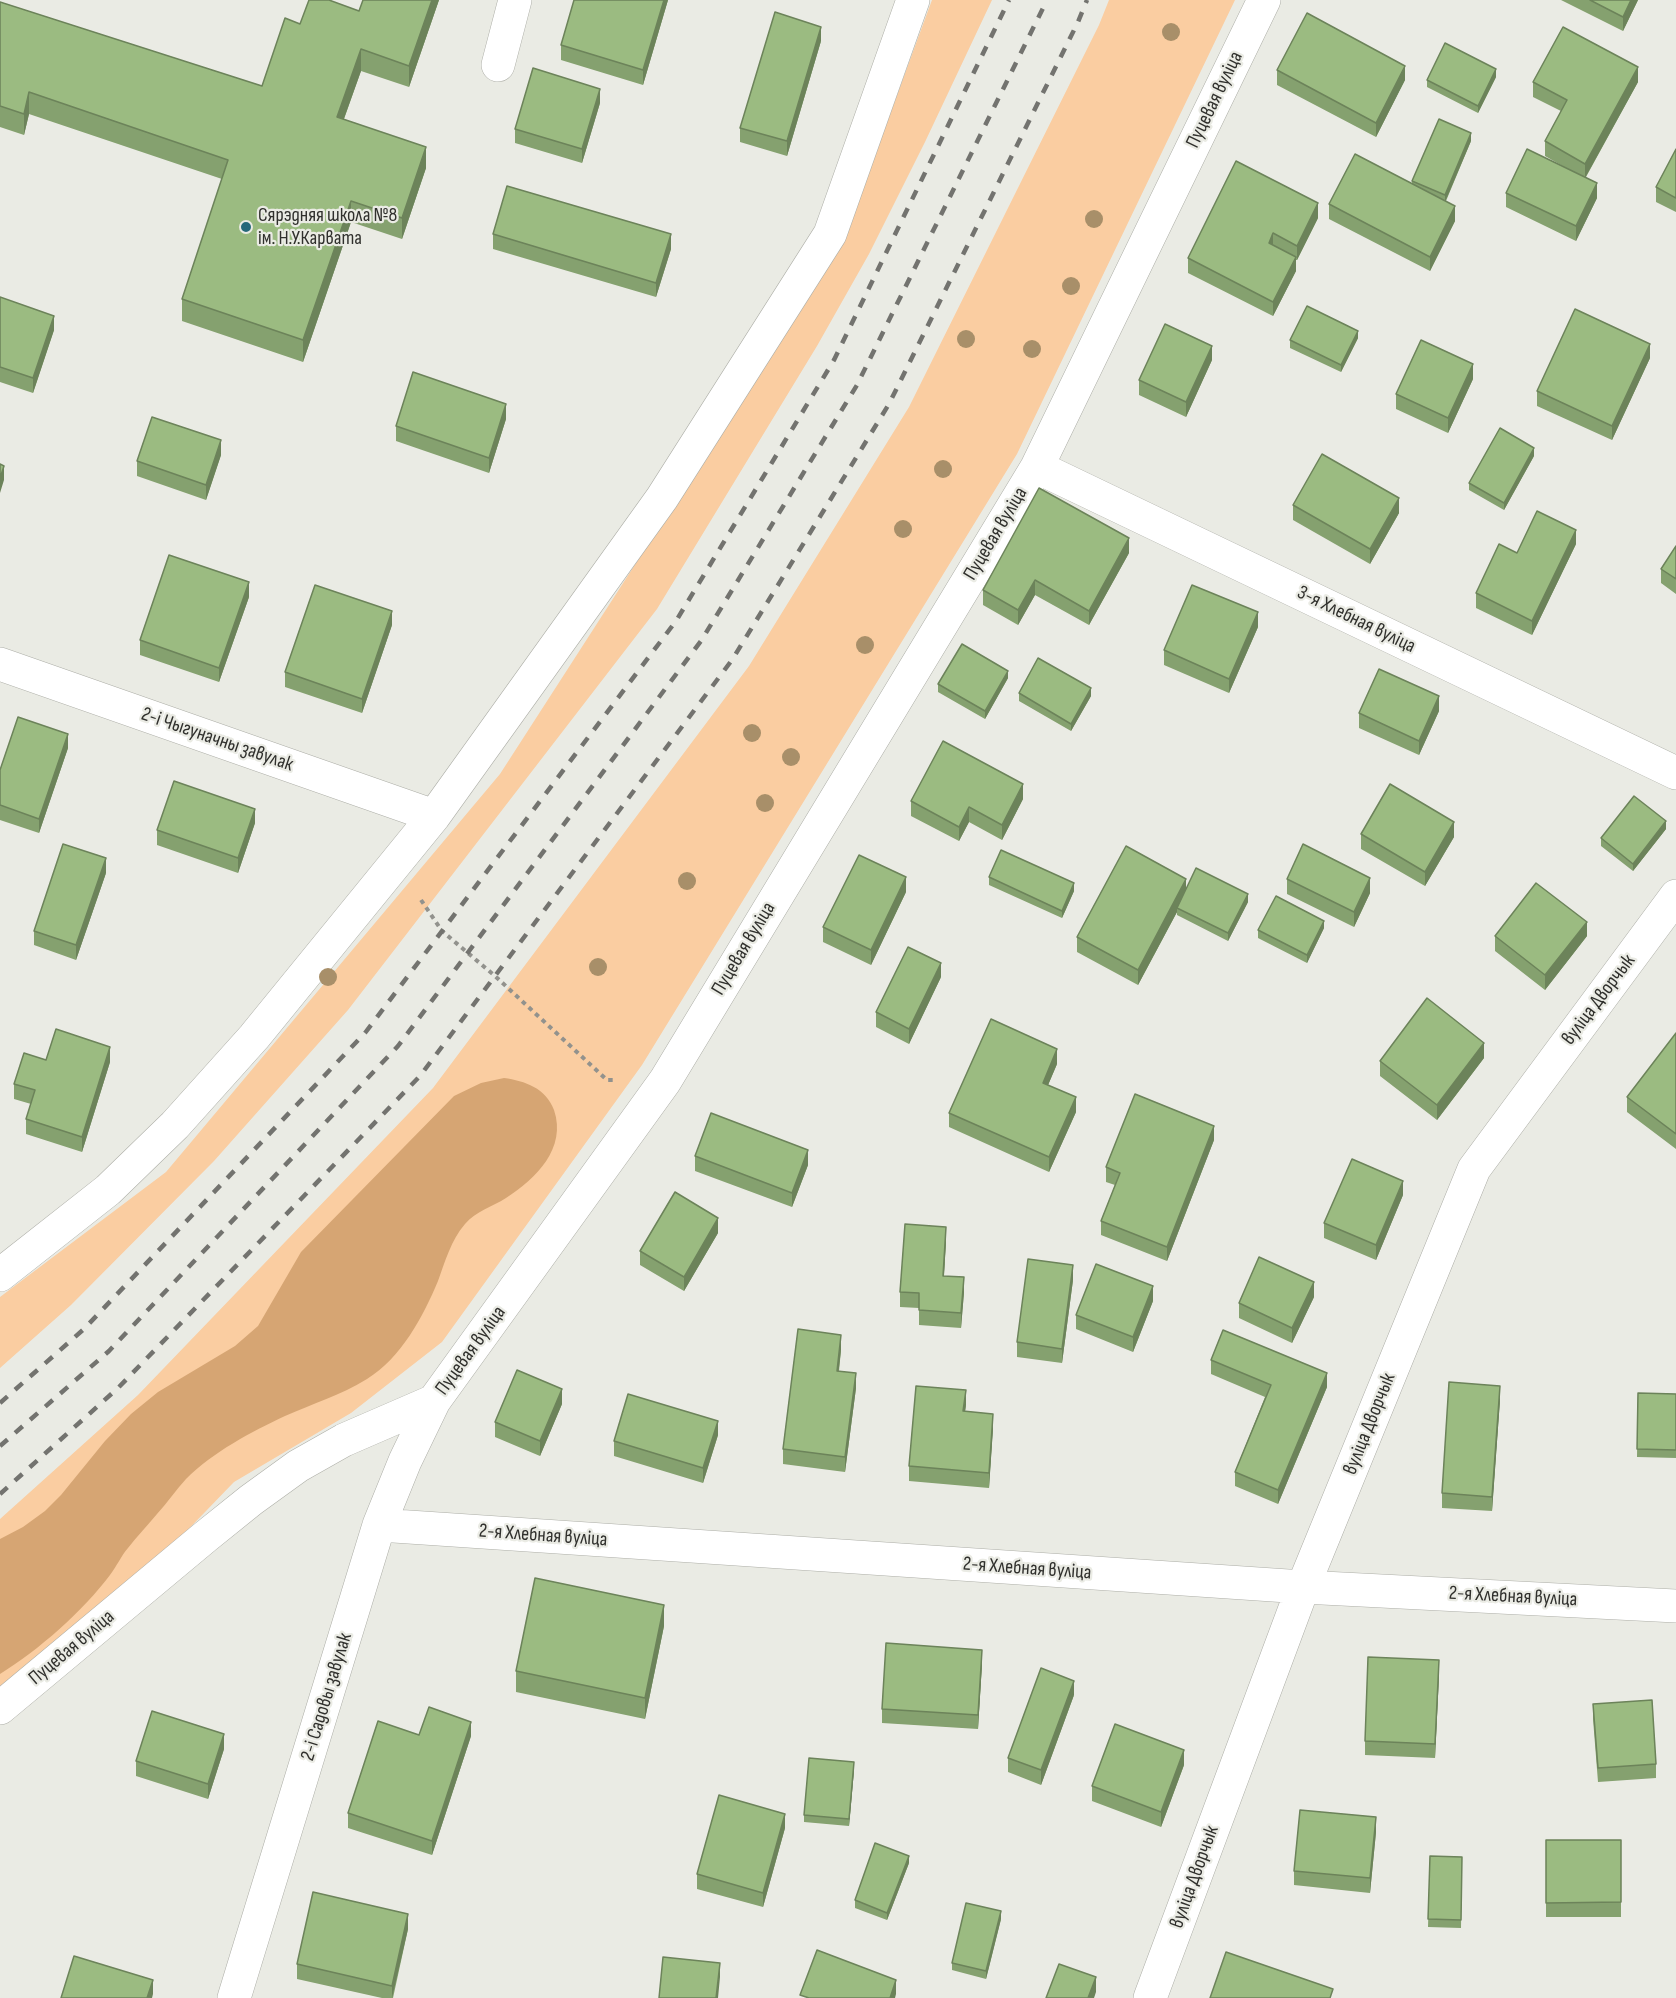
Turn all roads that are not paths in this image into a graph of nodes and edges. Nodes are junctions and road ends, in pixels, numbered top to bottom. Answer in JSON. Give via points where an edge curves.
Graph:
{"nodes":[{"id":1,"x":515,"y":0,"type":"edge"},
{"id":2,"x":913,"y":0,"type":"edge"},
{"id":3,"x":1264,"y":0,"type":"edge"},
{"id":4,"x":498,"y":65,"type":"dead end"},
{"id":5,"x":1037,"y":467,"type":"junction"},
{"id":6,"x":0,"y":664,"type":"edge"},
{"id":7,"x":1676,"y":773,"type":"edge"},
{"id":8,"x":434,"y":816,"type":"junction"},
{"id":9,"x":1676,"y":896,"type":"edge"},
{"id":10,"x":0,"y":1275,"type":"edge"},
{"id":11,"x":434,"y":1401,"type":"junction"},
{"id":12,"x":379,"y":1525,"type":"junction"},
{"id":13,"x":1303,"y":1587,"type":"junction"},
{"id":14,"x":1676,"y":1606,"type":"edge"},
{"id":15,"x":0,"y":1708,"type":"edge"},
{"id":16,"x":234,"y":1998,"type":"edge"},
{"id":17,"x":1150,"y":1998,"type":"edge"}],
"edges":[{"from":1,"to":4,"type":"street"},
{"from":2,"to":8,"type":"street","via":[[830,234],[662,498]]},
{"from":3,"to":5,"type":"street","name":"Пуцевая вуліца"},
{"from":5,"to":7,"type":"street","name":"3-я Хлебная вуліца"},
{"from":5,"to":11,"type":"street","name":"Пуцевая вуліца","via":[[665,1081]]},
{"from":6,"to":8,"type":"street","name":"2-і Чыгуначны завулак"},
{"from":8,"to":10,"type":"street","via":[[254,1037],[176,1125],[108,1190]]},
{"from":9,"to":13,"type":"street","name":"вуліца Дворчык","via":[[1474,1169]]},
{"from":11,"to":12,"type":"street","name":"2-і Садовы завулак"},
{"from":11,"to":15,"type":"street","name":"Пуцевая вуліца","via":[[345,1440],[298,1466],[205,1537]]},
{"from":12,"to":13,"type":"street","name":"2-я Хлебная вуліца"},
{"from":12,"to":16,"type":"street","name":"2-і Садовы завулак"},
{"from":13,"to":14,"type":"street","name":"2-я Хлебная вуліца"},
{"from":13,"to":17,"type":"street","name":"вуліца Дворчык"}]}
